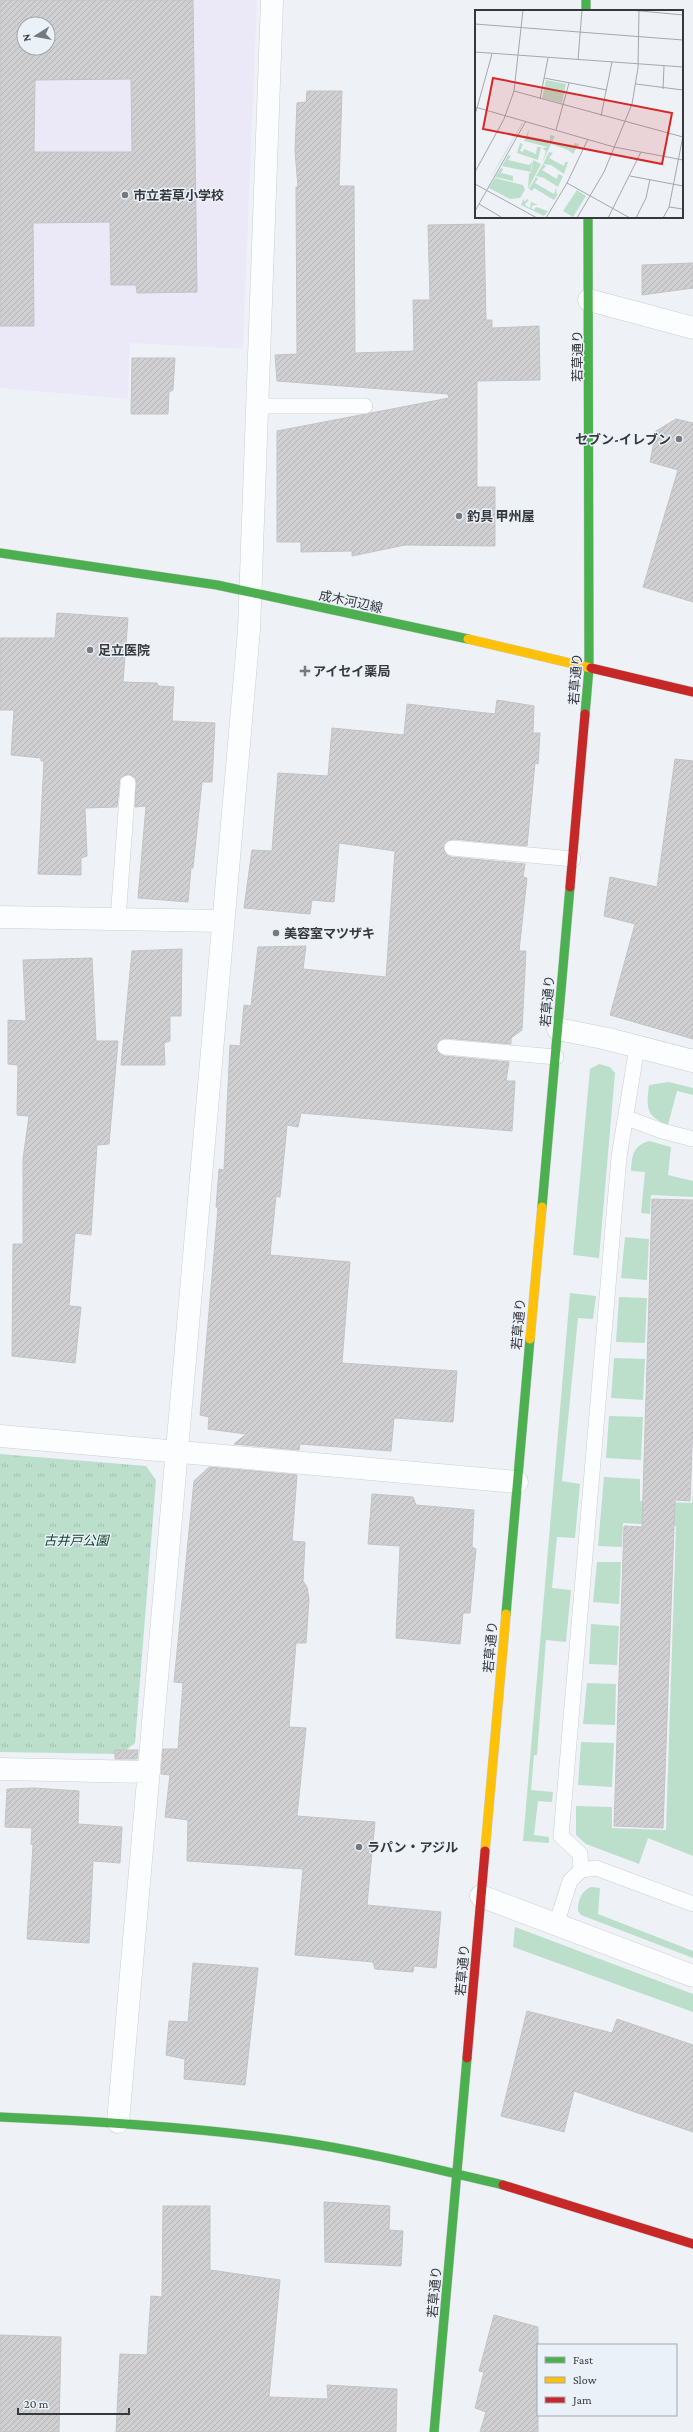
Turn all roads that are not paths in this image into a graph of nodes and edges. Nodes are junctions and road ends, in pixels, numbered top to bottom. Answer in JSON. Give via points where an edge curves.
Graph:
{"nodes":[{"id":1,"x":272,"y":0,"type":"edge"},
{"id":2,"x":588,"y":218,"type":"edge"},
{"id":3,"x":590,"y":300,"type":"junction"},
{"id":4,"x":693,"y":328,"type":"edge"},
{"id":5,"x":258,"y":406,"type":"junction"},
{"id":6,"x":364,"y":406,"type":"dead end"},
{"id":7,"x":0,"y":553,"type":"edge"},
{"id":8,"x":250,"y":592,"type":"junction"},
{"id":9,"x":589,"y":668,"type":"junction"},
{"id":10,"x":693,"y":692,"type":"edge"},
{"id":11,"x":128,"y":783,"type":"dead end"},
{"id":12,"x":452,"y":848,"type":"dead end"},
{"id":13,"x":573,"y":859,"type":"junction"},
{"id":14,"x":0,"y":917,"type":"edge"},
{"id":15,"x":118,"y":919,"type":"junction"},
{"id":16,"x":223,"y":921,"type":"junction"},
{"id":17,"x":558,"y":1029,"type":"junction"},
{"id":18,"x":445,"y":1047,"type":"dead end"},
{"id":19,"x":637,"y":1047,"type":"junction"},
{"id":20,"x":556,"y":1057,"type":"junction"},
{"id":21,"x":693,"y":1061,"type":"edge"},
{"id":22,"x":627,"y":1118,"type":"junction"},
{"id":23,"x":693,"y":1139,"type":"edge"},
{"id":24,"x":0,"y":1436,"type":"edge"},
{"id":25,"x":176,"y":1452,"type":"junction"},
{"id":26,"x":517,"y":1482,"type":"junction"},
{"id":27,"x":0,"y":1769,"type":"edge"},
{"id":28,"x":149,"y":1772,"type":"junction"},
{"id":29,"x":581,"y":1870,"type":"junction"},
{"id":30,"x":481,"y":1896,"type":"junction"},
{"id":31,"x":693,"y":1904,"type":"edge"},
{"id":32,"x":556,"y":1925,"type":"junction"},
{"id":33,"x":693,"y":1976,"type":"edge"},
{"id":34,"x":0,"y":2117,"type":"edge"},
{"id":35,"x":118,"y":2122,"type":"junction"},
{"id":36,"x":458,"y":2173,"type":"junction"},
{"id":37,"x":693,"y":2244,"type":"edge"},
{"id":38,"x":434,"y":2432,"type":"edge"}],
"edges":[{"from":1,"to":5,"type":"street"},
{"from":2,"to":3,"type":"street","name":"若草通り"},
{"from":3,"to":4,"type":"street"},
{"from":3,"to":9,"type":"street","name":"若草通り"},
{"from":5,"to":6,"type":"lane"},
{"from":5,"to":8,"type":"street"},
{"from":7,"to":8,"type":"street","name":"成木河辺線"},
{"from":8,"to":9,"type":"street","name":"成木河辺線","via":[[522,650]]},
{"from":8,"to":16,"type":"street","via":[[249,630]]},
{"from":9,"to":10,"type":"street","name":"成木河辺線"},
{"from":9,"to":13,"type":"street","name":"若草通り"},
{"from":11,"to":15,"type":"lane"},
{"from":12,"to":13,"type":"lane"},
{"from":13,"to":17,"type":"street","name":"若草通り"},
{"from":14,"to":15,"type":"street"},
{"from":15,"to":16,"type":"street"},
{"from":16,"to":25,"type":"street"},
{"from":17,"to":19,"type":"street"},
{"from":17,"to":20,"type":"street","name":"若草通り"},
{"from":18,"to":20,"type":"lane"},
{"from":19,"to":21,"type":"street"},
{"from":19,"to":22,"type":"lane"},
{"from":20,"to":26,"type":"street","name":"若草通り"},
{"from":22,"to":23,"type":"lane"},
{"from":22,"to":29,"type":"lane","via":[[618,1165],[562,1836],[580,1854]]},
{"from":24,"to":25,"type":"street"},
{"from":25,"to":26,"type":"street"},
{"from":25,"to":28,"type":"street"},
{"from":26,"to":30,"type":"street","name":"若草通り"},
{"from":27,"to":28,"type":"street"},
{"from":28,"to":35,"type":"street"},
{"from":29,"to":31,"type":"lane","via":[[596,1868]]},
{"from":29,"to":32,"type":"lane","via":[[570,1881]]},
{"from":30,"to":32,"type":"street"},
{"from":30,"to":36,"type":"street","name":"若草通り"},
{"from":32,"to":33,"type":"street"},
{"from":34,"to":35,"type":"street"},
{"from":35,"to":36,"type":"street","via":[[287,2140]]},
{"from":36,"to":37,"type":"street"},
{"from":36,"to":38,"type":"street","name":"若草通り"}]}
